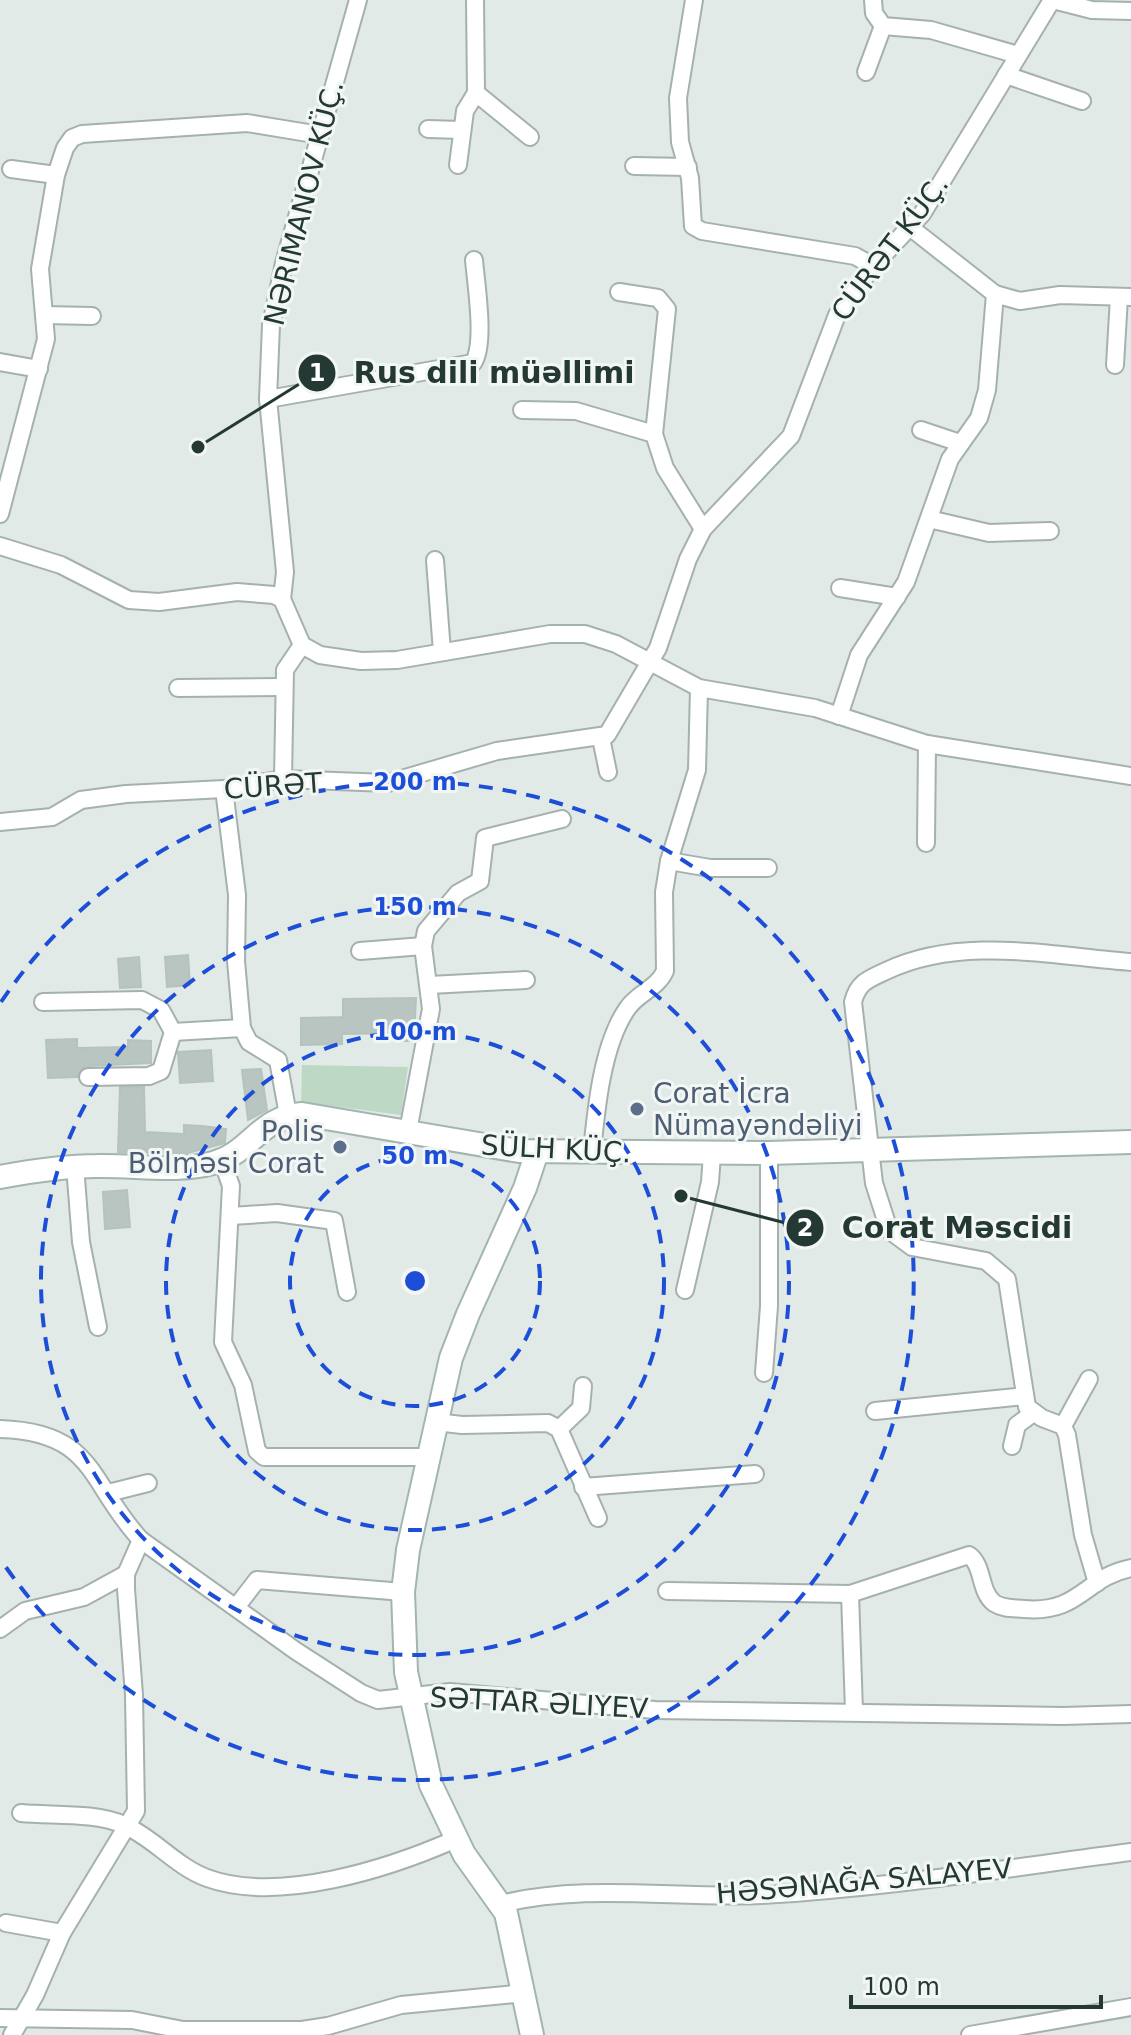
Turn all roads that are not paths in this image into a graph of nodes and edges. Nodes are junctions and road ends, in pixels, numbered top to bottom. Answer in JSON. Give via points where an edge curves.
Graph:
{"nodes":[{"id":1,"x":358,"y":0,"type":"edge"},
{"id":2,"x":475,"y":0,"type":"edge"},
{"id":3,"x":694,"y":0,"type":"edge"},
{"id":4,"x":873,"y":0,"type":"edge"},
{"id":5,"x":1052,"y":0,"type":"edge"},
{"id":6,"x":1131,"y":11,"type":"edge"},
{"id":7,"x":883,"y":26,"type":"junction"},
{"id":8,"x":1018,"y":55,"type":"junction"},
{"id":9,"x":866,"y":72,"type":"dead end"},
{"id":10,"x":1006,"y":75,"type":"junction"},
{"id":11,"x":476,"y":93,"type":"junction"},
{"id":12,"x":1082,"y":101,"type":"dead end"},
{"id":13,"x":428,"y":129,"type":"dead end"},
{"id":14,"x":461,"y":130,"type":"junction"},
{"id":15,"x":320,"y":135,"type":"junction"},
{"id":16,"x":530,"y":137,"type":"dead end"},
{"id":17,"x":458,"y":165,"type":"dead end"},
{"id":18,"x":634,"y":166,"type":"dead end"},
{"id":19,"x":688,"y":167,"type":"junction"},
{"id":20,"x":11,"y":169,"type":"dead end"},
{"id":21,"x":56,"y":175,"type":"junction"},
{"id":22,"x":911,"y":228,"type":"junction"},
{"id":23,"x":474,"y":260,"type":"dead end"},
{"id":24,"x":873,"y":266,"type":"junction"},
{"id":25,"x":619,"y":292,"type":"dead end"},
{"id":26,"x":995,"y":294,"type":"junction"},
{"id":27,"x":1125,"y":297,"type":"edge"},
{"id":28,"x":44,"y":315,"type":"junction"},
{"id":29,"x":92,"y":316,"type":"dead end"},
{"id":30,"x":0,"y":362,"type":"edge"},
{"id":31,"x":1115,"y":365,"type":"dead end"},
{"id":32,"x":39,"y":369,"type":"junction"},
{"id":33,"x":268,"y":399,"type":"junction"},
{"id":34,"x":522,"y":410,"type":"dead end"},
{"id":35,"x":921,"y":430,"type":"dead end"},
{"id":36,"x":654,"y":434,"type":"junction"},
{"id":37,"x":960,"y":443,"type":"junction"},
{"id":38,"x":0,"y":514,"type":"edge"},
{"id":39,"x":929,"y":519,"type":"junction"},
{"id":40,"x":703,"y":529,"type":"junction"},
{"id":41,"x":1050,"y":531,"type":"dead end"},
{"id":42,"x":0,"y":546,"type":"edge"},
{"id":43,"x":435,"y":560,"type":"dead end"},
{"id":44,"x":840,"y":588,"type":"dead end"},
{"id":45,"x":897,"y":597,"type":"junction"},
{"id":46,"x":282,"y":599,"type":"junction"},
{"id":47,"x":302,"y":645,"type":"junction"},
{"id":48,"x":442,"y":652,"type":"junction"},
{"id":49,"x":650,"y":664,"type":"junction"},
{"id":50,"x":283,"y":687,"type":"junction"},
{"id":51,"x":178,"y":688,"type":"dead end"},
{"id":52,"x":699,"y":688,"type":"junction"},
{"id":53,"x":839,"y":716,"type":"junction"},
{"id":54,"x":601,"y":738,"type":"junction"},
{"id":55,"x":927,"y":744,"type":"junction"},
{"id":56,"x":608,"y":772,"type":"dead end"},
{"id":57,"x":1131,"y":776,"type":"edge"},
{"id":58,"x":283,"y":779,"type":"junction"},
{"id":59,"x":224,"y":789,"type":"junction"},
{"id":60,"x":562,"y":819,"type":"dead end"},
{"id":61,"x":0,"y":822,"type":"edge"},
{"id":62,"x":926,"y":843,"type":"dead end"},
{"id":63,"x":669,"y":861,"type":"junction"},
{"id":64,"x":768,"y":868,"type":"dead end"},
{"id":65,"x":423,"y":946,"type":"junction"},
{"id":66,"x":360,"y":951,"type":"dead end"},
{"id":67,"x":1131,"y":962,"type":"edge"},
{"id":68,"x":526,"y":980,"type":"dead end"},
{"id":69,"x":430,"y":985,"type":"junction"},
{"id":70,"x":43,"y":1002,"type":"dead end"},
{"id":71,"x":242,"y":1028,"type":"junction"},
{"id":72,"x":173,"y":1032,"type":"junction"},
{"id":73,"x":88,"y":1077,"type":"dead end"},
{"id":74,"x":288,"y":1115,"type":"junction"},
{"id":75,"x":408,"y":1131,"type":"junction"},
{"id":76,"x":1131,"y":1142,"type":"edge"},
{"id":77,"x":872,"y":1151,"type":"junction"},
{"id":78,"x":537,"y":1152,"type":"junction"},
{"id":79,"x":592,"y":1152,"type":"junction"},
{"id":80,"x":769,"y":1153,"type":"junction"},
{"id":81,"x":712,"y":1154,"type":"junction"},
{"id":82,"x":222,"y":1160,"type":"junction"},
{"id":83,"x":75,"y":1166,"type":"junction"},
{"id":84,"x":0,"y":1177,"type":"edge"},
{"id":85,"x":231,"y":1216,"type":"junction"},
{"id":86,"x":685,"y":1290,"type":"dead end"},
{"id":87,"x":347,"y":1292,"type":"dead end"},
{"id":88,"x":98,"y":1327,"type":"dead end"},
{"id":89,"x":764,"y":1373,"type":"dead end"},
{"id":90,"x":1089,"y":1379,"type":"dead end"},
{"id":91,"x":583,"y":1386,"type":"dead end"},
{"id":92,"x":1025,"y":1396,"type":"junction"},
{"id":93,"x":875,"y":1411,"type":"dead end"},
{"id":94,"x":1033,"y":1413,"type":"junction"},
{"id":95,"x":436,"y":1422,"type":"junction"},
{"id":96,"x":1063,"y":1426,"type":"junction"},
{"id":97,"x":0,"y":1429,"type":"edge"},
{"id":98,"x":559,"y":1429,"type":"junction"},
{"id":99,"x":1012,"y":1446,"type":"dead end"},
{"id":100,"x":428,"y":1457,"type":"junction"},
{"id":101,"x":755,"y":1474,"type":"dead end"},
{"id":102,"x":148,"y":1483,"type":"dead end"},
{"id":103,"x":583,"y":1487,"type":"junction"},
{"id":104,"x":108,"y":1493,"type":"junction"},
{"id":105,"x":598,"y":1518,"type":"dead end"},
{"id":106,"x":141,"y":1540,"type":"junction"},
{"id":107,"x":1131,"y":1568,"type":"edge"},
{"id":108,"x":126,"y":1574,"type":"junction"},
{"id":109,"x":1097,"y":1583,"type":"junction"},
{"id":110,"x":667,"y":1591,"type":"dead end"},
{"id":111,"x":403,"y":1592,"type":"junction"},
{"id":112,"x":850,"y":1594,"type":"junction"},
{"id":113,"x":237,"y":1606,"type":"junction"},
{"id":114,"x":1,"y":1626,"type":"edge"},
{"id":115,"x":410,"y":1697,"type":"junction"},
{"id":116,"x":854,"y":1711,"type":"junction"},
{"id":117,"x":1131,"y":1714,"type":"edge"},
{"id":118,"x":21,"y":1813,"type":"dead end"},
{"id":119,"x":129,"y":1827,"type":"junction"},
{"id":120,"x":456,"y":1839,"type":"junction"},
{"id":121,"x":1131,"y":1852,"type":"edge"},
{"id":122,"x":501,"y":1904,"type":"junction"},
{"id":123,"x":6,"y":1923,"type":"dead end"},
{"id":124,"x":62,"y":1933,"type":"junction"},
{"id":125,"x":525,"y":1993,"type":"junction"},
{"id":126,"x":1131,"y":2007,"type":"edge"},
{"id":127,"x":0,"y":2018,"type":"edge"},
{"id":128,"x":23,"y":2018,"type":"junction"},
{"id":129,"x":132,"y":2027,"type":"edge"},
{"id":130,"x":224,"y":2032,"type":"edge"},
{"id":131,"x":12,"y":2035,"type":"edge"},
{"id":132,"x":532,"y":2035,"type":"edge"},
{"id":133,"x":970,"y":2035,"type":"edge"}],
"edges":[{"from":1,"to":15,"type":"street","name":"NƏRIMANOV KÜÇ."},
{"from":2,"to":11,"type":"street"},
{"from":3,"to":19,"type":"street","via":[[678,98],[680,142]]},
{"from":4,"to":7,"type":"street"},
{"from":5,"to":6,"type":"street","via":[[1092,10]]},
{"from":5,"to":8,"type":"street","name":"CÜRƏT KÜÇ."},
{"from":7,"to":8,"type":"street","via":[[931,30]]},
{"from":7,"to":9,"type":"street"},
{"from":8,"to":10,"type":"street","name":"CÜRƏT KÜÇ."},
{"from":10,"to":12,"type":"street"},
{"from":10,"to":22,"type":"street","name":"CÜRƏT KÜÇ."},
{"from":11,"to":14,"type":"street"},
{"from":11,"to":16,"type":"street"},
{"from":13,"to":14,"type":"street"},
{"from":14,"to":17,"type":"street"},
{"from":15,"to":21,"type":"street","via":[[247,123],[82,134],[65,148]]},
{"from":15,"to":33,"type":"street","name":"NƏRIMANOV KÜÇ.","via":[[275,298]]},
{"from":18,"to":19,"type":"street"},
{"from":19,"to":24,"type":"street","via":[[690,219],[702,231],[855,256]]},
{"from":20,"to":21,"type":"street"},
{"from":21,"to":28,"type":"street","via":[[40,269]]},
{"from":22,"to":24,"type":"street","name":"CÜRƏT KÜÇ."},
{"from":22,"to":26,"type":"street"},
{"from":23,"to":33,"type":"street","via":[[479,341],[473,363]]},
{"from":24,"to":40,"type":"street","name":"CÜRƏT KÜÇ.","via":[[829,330],[791,436]]},
{"from":25,"to":36,"type":"street","via":[[658,298],[667,309]]},
{"from":26,"to":27,"type":"street","via":[[1020,301],[1060,295]]},
{"from":26,"to":37,"type":"street","via":[[987,390],[979,418]]},
{"from":27,"to":31,"type":"street"},
{"from":28,"to":29,"type":"street"},
{"from":28,"to":32,"type":"street","via":[[46,339]]},
{"from":30,"to":32,"type":"street"},
{"from":32,"to":38,"type":"street"},
{"from":33,"to":46,"type":"street","name":"NƏRIMANOV KÜÇ.","via":[[285,572]]},
{"from":34,"to":36,"type":"street","via":[[576,411]]},
{"from":35,"to":37,"type":"street"},
{"from":36,"to":40,"type":"street","via":[[665,468]]},
{"from":37,"to":39,"type":"street"},
{"from":39,"to":41,"type":"street","via":[[989,533]]},
{"from":39,"to":45,"type":"street"},
{"from":40,"to":49,"type":"street","name":"CÜRƏT KÜÇ."},
{"from":42,"to":46,"type":"street","via":[[61,565],[129,600],[159,602],[237,592]]},
{"from":43,"to":48,"type":"street"},
{"from":44,"to":45,"type":"street"},
{"from":45,"to":53,"type":"street","via":[[859,655]]},
{"from":46,"to":47,"type":"street"},
{"from":47,"to":48,"type":"street","via":[[320,655],[361,661]]},
{"from":47,"to":50,"type":"street","via":[[288,662]]},
{"from":48,"to":49,"type":"street","via":[[550,634],[585,634]]},
{"from":49,"to":52,"type":"street"},
{"from":49,"to":54,"type":"street","via":[[613,728]]},
{"from":50,"to":51,"type":"street"},
{"from":50,"to":58,"type":"street"},
{"from":52,"to":53,"type":"street"},
{"from":52,"to":63,"type":"street","via":[[697,770]]},
{"from":53,"to":55,"type":"street"},
{"from":54,"to":56,"type":"street"},
{"from":54,"to":58,"type":"street","name":"CÜRƏT","via":[[497,751],[388,783]]},
{"from":55,"to":57,"type":"street"},
{"from":55,"to":62,"type":"street"},
{"from":58,"to":59,"type":"street","name":"CÜRƏT"},
{"from":59,"to":61,"type":"street","name":"CÜRƏT","via":[[91,798],[52,817]]},
{"from":59,"to":71,"type":"street","via":[[237,895]]},
{"from":60,"to":65,"type":"street","via":[[485,838],[480,881],[458,893],[436,917]]},
{"from":63,"to":64,"type":"street","via":[[710,868]]},
{"from":63,"to":79,"type":"street","via":[[665,971],[621,1018],[598,1097]]},
{"from":65,"to":66,"type":"street"},
{"from":65,"to":69,"type":"street"},
{"from":67,"to":77,"type":"street","via":[[1050,952],[924,955],[865,980],[853,1002]]},
{"from":68,"to":69,"type":"street"},
{"from":69,"to":75,"type":"street","via":[[429,1029]]},
{"from":70,"to":72,"type":"street","via":[[142,1000],[161,1010]]},
{"from":71,"to":72,"type":"street"},
{"from":71,"to":74,"type":"street","via":[[249,1042],[278,1060]]},
{"from":72,"to":73,"type":"street","via":[[161,1071],[149,1076]]},
{"from":74,"to":75,"type":"street","name":"SÜLH KÜÇ."},
{"from":74,"to":82,"type":"street","via":[[269,1123]]},
{"from":75,"to":78,"type":"street","name":"SÜLH KÜÇ.","via":[[479,1147]]},
{"from":76,"to":77,"type":"street","name":"SÜLH KÜÇ."},
{"from":77,"to":80,"type":"street","name":"SÜLH KÜÇ."},
{"from":77,"to":92,"type":"street","via":[[880,1209],[897,1240],[986,1261],[1007,1279]]},
{"from":78,"to":79,"type":"street","name":"SÜLH KÜÇ."},
{"from":78,"to":95,"type":"street","via":[[459,1333]]},
{"from":79,"to":81,"type":"street","name":"SÜLH KÜÇ."},
{"from":80,"to":81,"type":"street","name":"SÜLH KÜÇ."},
{"from":80,"to":89,"type":"street"},
{"from":81,"to":86,"type":"street"},
{"from":82,"to":83,"type":"street","via":[[178,1167]]},
{"from":82,"to":85,"type":"street","via":[[231,1186]]},
{"from":83,"to":84,"type":"street"},
{"from":83,"to":88,"type":"street","via":[[81,1242]]},
{"from":85,"to":87,"type":"street","via":[[277,1213],[334,1221]]},
{"from":85,"to":100,"type":"street","via":[[223,1342],[243,1385],[257,1451],[264,1457]]},
{"from":90,"to":96,"type":"street"},
{"from":91,"to":98,"type":"street","via":[[581,1408]]},
{"from":92,"to":93,"type":"street"},
{"from":92,"to":94,"type":"street"},
{"from":94,"to":96,"type":"street"},
{"from":94,"to":99,"type":"street","via":[[1017,1425]]},
{"from":95,"to":98,"type":"street","via":[[548,1423]]},
{"from":95,"to":100,"type":"street"},
{"from":96,"to":109,"type":"street"},
{"from":97,"to":104,"type":"street","name":"SƏTTAR ƏLIYEV","via":[[34,1432],[74,1449]]},
{"from":98,"to":103,"type":"street"},
{"from":100,"to":111,"type":"street"},
{"from":101,"to":103,"type":"street"},
{"from":102,"to":104,"type":"street"},
{"from":103,"to":105,"type":"street"},
{"from":104,"to":106,"type":"street","name":"SƏTTAR ƏLIYEV"},
{"from":106,"to":108,"type":"street"},
{"from":106,"to":113,"type":"street","name":"SƏTTAR ƏLIYEV"},
{"from":107,"to":109,"type":"street"},
{"from":108,"to":114,"type":"street","via":[[84,1597],[25,1611]]},
{"from":108,"to":119,"type":"street","via":[[138,1796]]},
{"from":109,"to":112,"type":"street","via":[[1061,1608],[1001,1607],[990,1600],[969,1555]]},
{"from":110,"to":112,"type":"street"},
{"from":111,"to":113,"type":"street","via":[[257,1580]]},
{"from":111,"to":115,"type":"street"},
{"from":112,"to":116,"type":"street"},
{"from":113,"to":115,"type":"street","name":"SƏTTAR ƏLIYEV","via":[[361,1693],[378,1700]]},
{"from":115,"to":116,"type":"street","name":"SƏTTAR ƏLIYEV","via":[[450,1692],[639,1709]]},
{"from":115,"to":120,"type":"street","via":[[431,1785]]},
{"from":116,"to":117,"type":"street","name":"SƏTTAR ƏLIYEV"},
{"from":118,"to":119,"type":"street","via":[[108,1820]]},
{"from":119,"to":120,"type":"street","via":[[202,1876],[267,1889],[392,1862]]},
{"from":119,"to":124,"type":"street"},
{"from":120,"to":122,"type":"street"},
{"from":121,"to":122,"type":"street","name":"HƏSƏNAĞA SALAYEV","via":[[949,1879],[760,1895],[547,1895]]},
{"from":122,"to":125,"type":"street"},
{"from":123,"to":124,"type":"street"},
{"from":124,"to":128,"type":"street"},
{"from":125,"to":130,"type":"street","via":[[388,2007],[312,2029]]},
{"from":125,"to":132,"type":"street"},
{"from":126,"to":133,"type":"street"},
{"from":127,"to":128,"type":"street"},
{"from":128,"to":129,"type":"street"},
{"from":128,"to":131,"type":"street"},
{"from":129,"to":130,"type":"street"}]}
